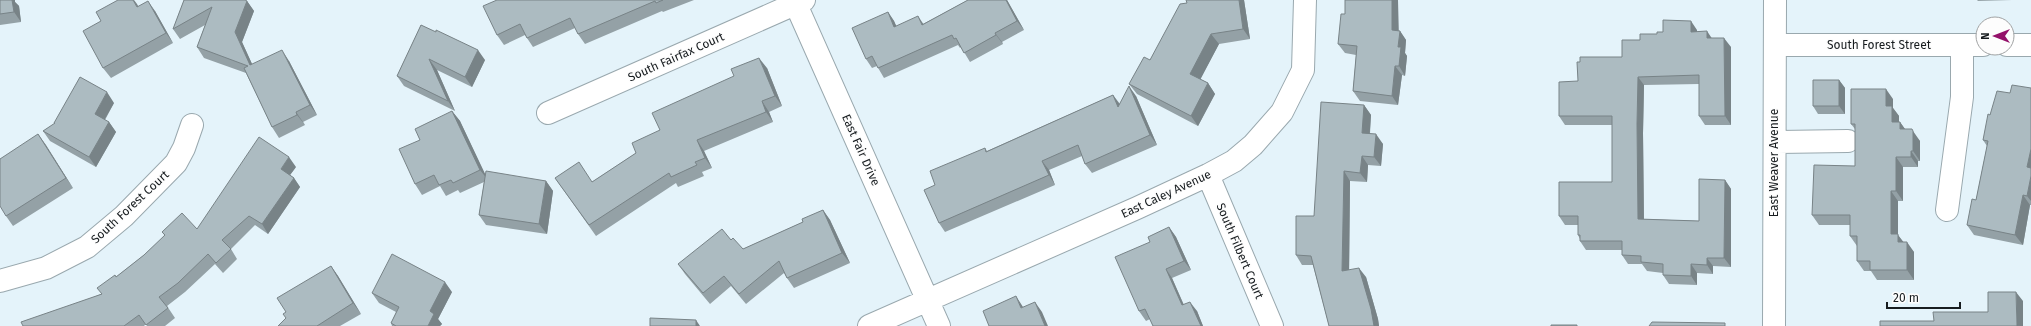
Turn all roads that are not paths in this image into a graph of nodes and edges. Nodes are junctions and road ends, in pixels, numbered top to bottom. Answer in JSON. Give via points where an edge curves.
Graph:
{"nodes":[{"id":1,"x":1305,"y":0,"type":"edge"},
{"id":2,"x":1775,"y":0,"type":"edge"},
{"id":3,"x":798,"y":1,"type":"edge"},
{"id":4,"x":1775,"y":44,"type":"junction"},
{"id":5,"x":1962,"y":44,"type":"junction"},
{"id":6,"x":1975,"y":44,"type":"edge"},
{"id":7,"x":2015,"y":44,"type":"edge"},
{"id":8,"x":2031,"y":44,"type":"edge"},
{"id":9,"x":548,"y":113,"type":"dead end"},
{"id":10,"x":192,"y":125,"type":"dead end"},
{"id":11,"x":1848,"y":141,"type":"dead end"},
{"id":12,"x":1774,"y":142,"type":"junction"},
{"id":13,"x":1208,"y":175,"type":"junction"},
{"id":14,"x":1947,"y":210,"type":"dead end"},
{"id":15,"x":0,"y":281,"type":"edge"},
{"id":16,"x":928,"y":301,"type":"junction"},
{"id":17,"x":869,"y":326,"type":"edge"},
{"id":18,"x":939,"y":326,"type":"edge"},
{"id":19,"x":1272,"y":326,"type":"edge"},
{"id":20,"x":1774,"y":326,"type":"edge"}],
"edges":[{"from":1,"to":13,"type":"street","name":"East Caley Avenue","via":[[1303,70],[1282,112],[1253,145],[1234,161]]},
{"from":2,"to":4,"type":"street","name":"East Weaver Avenue"},
{"from":3,"to":9,"type":"street","name":"South Fairfax Court"},
{"from":3,"to":16,"type":"street","name":"East Fair Drive"},
{"from":4,"to":5,"type":"street","name":"South Forest Street"},
{"from":4,"to":12,"type":"street","name":"East Weaver Avenue"},
{"from":5,"to":6,"type":"street","name":"South Forest Street"},
{"from":5,"to":14,"type":"street","via":[[1962,97]]},
{"from":7,"to":8,"type":"street"},
{"from":10,"to":15,"type":"street","name":"South Forest Court","via":[[176,163],[124,216],[87,247],[46,268]]},
{"from":11,"to":12,"type":"street"},
{"from":12,"to":20,"type":"street","name":"East Weaver Avenue"},
{"from":13,"to":16,"type":"street","name":"East Caley Avenue"},
{"from":13,"to":19,"type":"street","name":"South Filbert Court"},
{"from":16,"to":17,"type":"street"},
{"from":16,"to":18,"type":"street","name":"East Fair Drive"}]}
